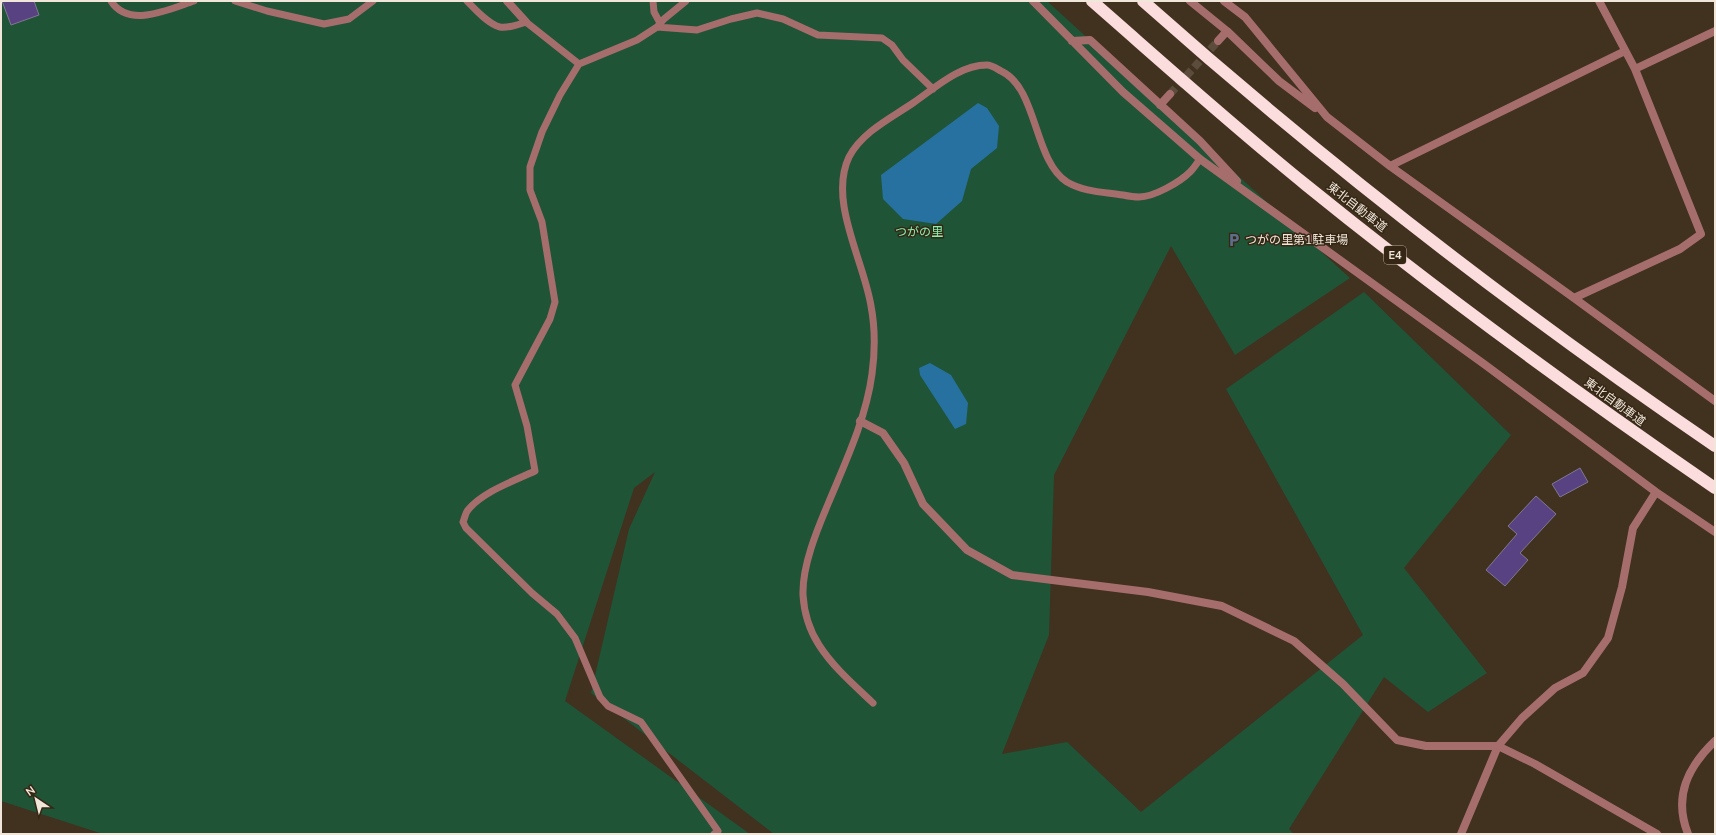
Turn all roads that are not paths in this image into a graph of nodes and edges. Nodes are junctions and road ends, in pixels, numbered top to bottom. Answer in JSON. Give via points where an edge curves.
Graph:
{"nodes":[{"id":1,"x":111,"y":1,"type":"edge"},
{"id":2,"x":194,"y":1,"type":"edge"},
{"id":3,"x":235,"y":1,"type":"edge"},
{"id":4,"x":373,"y":1,"type":"edge"},
{"id":5,"x":467,"y":1,"type":"edge"},
{"id":6,"x":507,"y":1,"type":"edge"},
{"id":7,"x":654,"y":1,"type":"edge"},
{"id":8,"x":686,"y":1,"type":"edge"},
{"id":9,"x":1033,"y":1,"type":"edge"},
{"id":10,"x":1092,"y":1,"type":"edge"},
{"id":11,"x":1142,"y":1,"type":"edge"},
{"id":12,"x":1190,"y":1,"type":"edge"},
{"id":13,"x":1224,"y":1,"type":"edge"},
{"id":14,"x":1599,"y":1,"type":"edge"},
{"id":15,"x":526,"y":22,"type":"junction"},
{"id":16,"x":659,"y":25,"type":"junction"},
{"id":17,"x":1227,"y":31,"type":"junction"},
{"id":18,"x":1715,"y":31,"type":"edge"},
{"id":19,"x":1072,"y":41,"type":"junction"},
{"id":20,"x":1218,"y":41,"type":"tunnel mouth"},
{"id":21,"x":1625,"y":51,"type":"junction"},
{"id":22,"x":579,"y":64,"type":"junction"},
{"id":23,"x":1635,"y":69,"type":"junction"},
{"id":24,"x":933,"y":89,"type":"junction"},
{"id":25,"x":1170,"y":94,"type":"tunnel mouth"},
{"id":26,"x":1160,"y":104,"type":"junction"},
{"id":27,"x":1327,"y":117,"type":"junction"},
{"id":28,"x":1200,"y":159,"type":"junction"},
{"id":29,"x":1390,"y":166,"type":"junction"},
{"id":30,"x":1248,"y":194,"type":"junction"},
{"id":31,"x":1574,"y":298,"type":"junction"},
{"id":32,"x":1715,"y":401,"type":"edge"},
{"id":33,"x":860,"y":421,"type":"junction"},
{"id":34,"x":1715,"y":446,"type":"edge"},
{"id":35,"x":1715,"y":488,"type":"edge"},
{"id":36,"x":1656,"y":492,"type":"junction"},
{"id":37,"x":1715,"y":532,"type":"edge"},
{"id":38,"x":873,"y":703,"type":"dead end"},
{"id":39,"x":1715,"y":741,"type":"edge"},
{"id":40,"x":1498,"y":746,"type":"junction"},
{"id":41,"x":714,"y":834,"type":"edge"},
{"id":42,"x":1461,"y":834,"type":"edge"},
{"id":43,"x":1657,"y":834,"type":"edge"},
{"id":44,"x":1688,"y":834,"type":"edge"}],
"edges":[{"from":1,"to":2,"type":"lane","via":[[125,14],[147,16]]},
{"from":3,"to":4,"type":"lane","via":[[324,24],[349,19]]},
{"from":5,"to":15,"type":"lane","via":[[484,18],[500,27]]},
{"from":6,"to":15,"type":"street"},
{"from":7,"to":16,"type":"lane","via":[[654,12]]},
{"from":8,"to":16,"type":"lane"},
{"from":9,"to":19,"type":"street"},
{"from":10,"to":35,"type":"highway","name":"東北自動車道","number":"E4","via":[[1263,149],[1360,227],[1527,356]]},
{"from":11,"to":34,"type":"highway","name":"東北自動車道","via":[[1248,93],[1465,268],[1637,393]]},
{"from":12,"to":17,"type":"street"},
{"from":13,"to":27,"type":"street","via":[[1245,17]]},
{"from":14,"to":21,"type":"street"},
{"from":15,"to":22,"type":"lane"},
{"from":16,"to":22,"type":"lane","via":[[637,40]]},
{"from":16,"to":24,"type":"lane","via":[[697,30],[757,13],[784,19],[818,35],[882,38],[892,45],[903,60]]},
{"from":17,"to":20,"type":"street"},
{"from":17,"to":27,"type":"street","via":[[1279,80]]},
{"from":18,"to":23,"type":"street"},
{"from":19,"to":26,"type":"street","via":[[1090,40]]},
{"from":19,"to":28,"type":"street","via":[[1123,92]]},
{"from":21,"to":23,"type":"street"},
{"from":21,"to":29,"type":"street"},
{"from":22,"to":41,"type":"lane","via":[[542,132],[530,167],[530,190],[542,222],[555,302],[550,319],[515,385],[527,426],[535,471],[477,501],[467,511],[463,522],[466,528],[532,593],[557,614],[575,638],[600,698],[608,706],[641,722],[718,831]]},
{"from":23,"to":31,"type":"street","via":[[1701,234],[1680,249]]},
{"from":24,"to":28,"type":"lane","via":[[964,69],[989,65],[1009,74],[1032,114],[1048,162],[1066,181],[1086,190],[1140,197],[1167,188],[1190,172]]},
{"from":24,"to":33,"type":"lane","via":[[874,128],[849,157],[843,177],[843,201],[863,270],[874,336],[872,374]]},
{"from":25,"to":26,"type":"street"},
{"from":26,"to":30,"type":"street","via":[[1200,141]]},
{"from":27,"to":29,"type":"street"},
{"from":28,"to":30,"type":"street"},
{"from":29,"to":31,"type":"street"},
{"from":30,"to":36,"type":"street"},
{"from":31,"to":32,"type":"street"},
{"from":33,"to":38,"type":"lane","via":[[815,536],[807,564],[803,594],[807,618],[818,644],[836,668]]},
{"from":33,"to":40,"type":"street","via":[[883,433],[904,463],[923,504],[966,550],[1012,576],[1148,592],[1222,606],[1294,641],[1343,684],[1397,740],[1426,746]]},
{"from":36,"to":37,"type":"street"},
{"from":36,"to":40,"type":"street","via":[[1633,528],[1622,587],[1608,638],[1583,673],[1555,688],[1522,718]]},
{"from":39,"to":44,"type":"street","via":[[1702,753],[1685,782],[1681,805]]},
{"from":40,"to":42,"type":"street"},
{"from":40,"to":43,"type":"street","via":[[1535,764]]}]}
